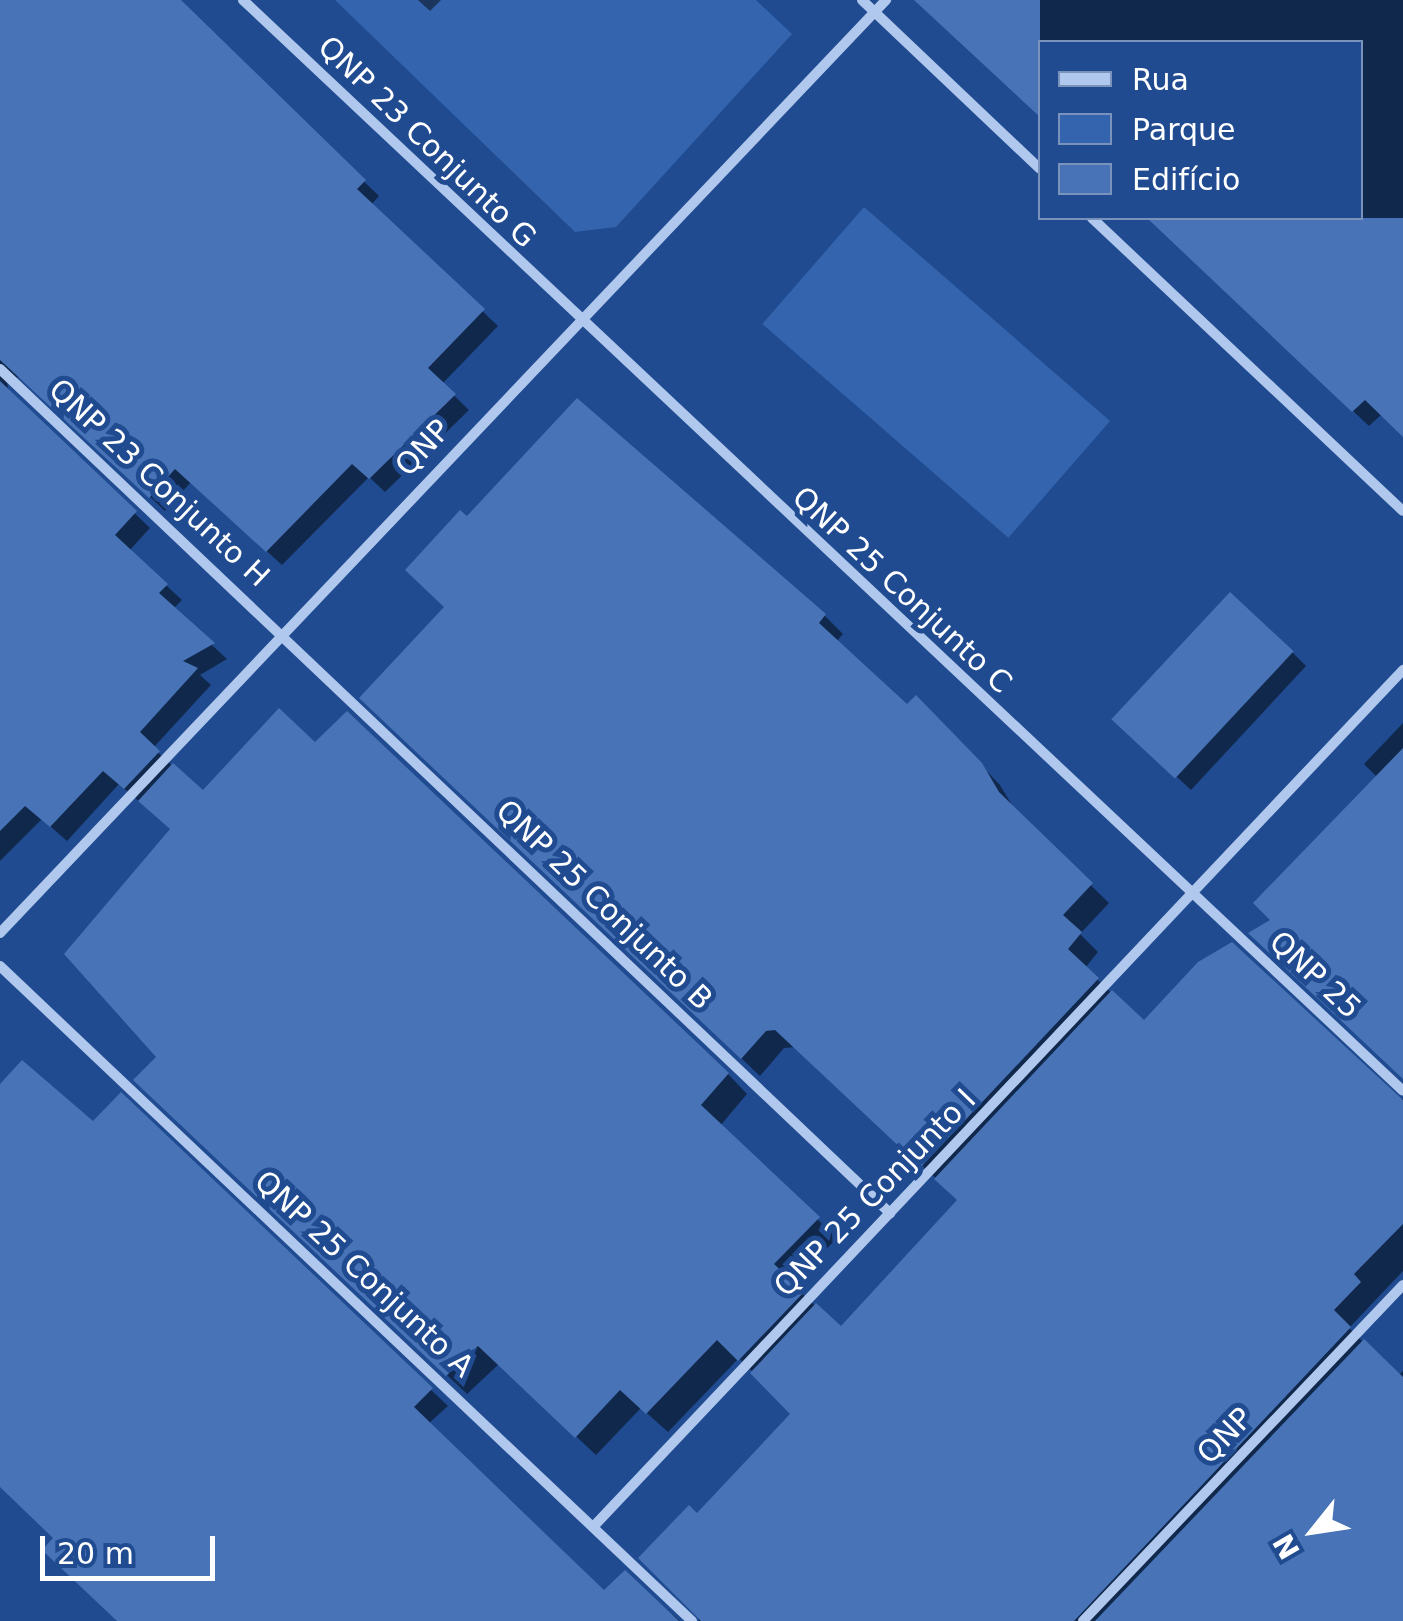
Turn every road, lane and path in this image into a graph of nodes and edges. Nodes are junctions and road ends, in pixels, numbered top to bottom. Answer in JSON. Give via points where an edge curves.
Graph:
{"nodes":[{"id":1,"x":243,"y":0,"type":"edge"},
{"id":2,"x":862,"y":0,"type":"edge"},
{"id":3,"x":886,"y":0,"type":"edge"},
{"id":4,"x":875,"y":12,"type":"junction"},
{"id":5,"x":1038,"y":167,"type":"edge"},
{"id":6,"x":1094,"y":220,"type":"edge"},
{"id":7,"x":576,"y":320,"type":"junction"},
{"id":8,"x":0,"y":368,"type":"edge"},
{"id":9,"x":1403,"y":511,"type":"edge"},
{"id":10,"x":283,"y":634,"type":"junction"},
{"id":11,"x":1403,"y":670,"type":"edge"},
{"id":12,"x":1194,"y":896,"type":"junction"},
{"id":13,"x":0,"y":934,"type":"edge"},
{"id":14,"x":0,"y":966,"type":"edge"},
{"id":15,"x":1403,"y":1091,"type":"edge"},
{"id":16,"x":890,"y":1213,"type":"junction"},
{"id":17,"x":1403,"y":1286,"type":"edge"},
{"id":18,"x":594,"y":1526,"type":"junction"},
{"id":19,"x":692,"y":1621,"type":"edge"},
{"id":20,"x":1082,"y":1621,"type":"edge"}],
"edges":[{"from":1,"to":7,"type":"street","name":"QNP 23 Conjunto G"},
{"from":2,"to":4,"type":"street"},
{"from":3,"to":4,"type":"street","name":"QNP"},
{"from":4,"to":5,"type":"street"},
{"from":4,"to":7,"type":"street","name":"QNP"},
{"from":6,"to":9,"type":"street"},
{"from":7,"to":10,"type":"street","name":"QNP"},
{"from":7,"to":12,"type":"street","name":"QNP 25 Conjunto C"},
{"from":8,"to":10,"type":"street","name":"QNP 23 Conjunto H"},
{"from":10,"to":13,"type":"street","name":"QNP"},
{"from":10,"to":16,"type":"street","name":"QNP 25 Conjunto B"},
{"from":11,"to":12,"type":"street","name":"QNP 25 Conjunto I"},
{"from":12,"to":15,"type":"street","name":"QNP 25"},
{"from":12,"to":16,"type":"street","name":"QNP 25 Conjunto I"},
{"from":14,"to":18,"type":"street","name":"QNP 25 Conjunto A"},
{"from":16,"to":18,"type":"street","name":"QNP 25 Conjunto I"},
{"from":17,"to":20,"type":"street","name":"QNP"},
{"from":18,"to":19,"type":"street","name":"QNP 25 Conjunto A"}]}
